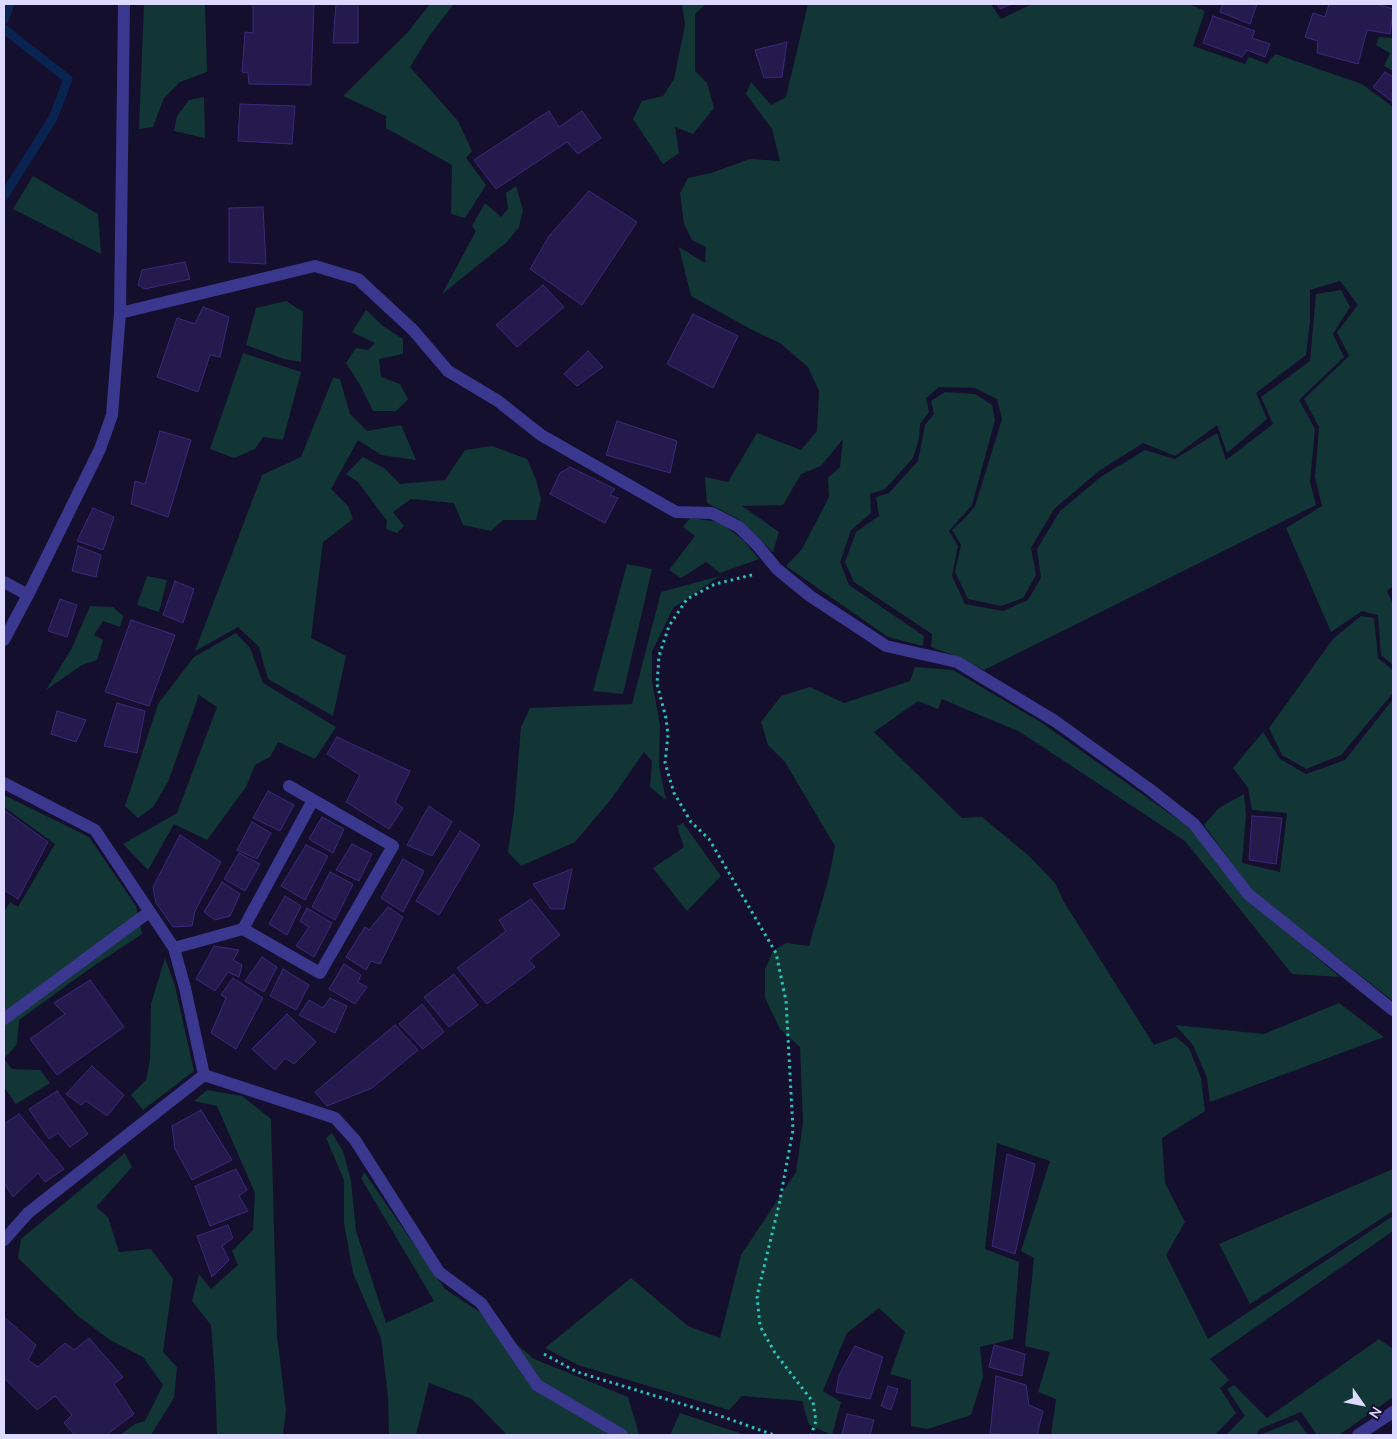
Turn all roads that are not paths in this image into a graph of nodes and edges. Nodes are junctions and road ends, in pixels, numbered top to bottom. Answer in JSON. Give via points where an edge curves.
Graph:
{"nodes":[{"id":1,"x":124,"y":4,"type":"edge"},
{"id":2,"x":120,"y":313,"type":"junction"},
{"id":3,"x":4,"y":582,"type":"edge"},
{"id":4,"x":28,"y":596,"type":"junction"},
{"id":5,"x":4,"y":640,"type":"edge"},
{"id":6,"x":4,"y":783,"type":"edge"},
{"id":7,"x":289,"y":786,"type":"dead end"},
{"id":8,"x":313,"y":800,"type":"junction"},
{"id":9,"x":149,"y":912,"type":"junction"},
{"id":10,"x":243,"y":929,"type":"junction"},
{"id":11,"x":174,"y":948,"type":"junction"},
{"id":12,"x":1393,"y":1010,"type":"edge"},
{"id":13,"x":4,"y":1019,"type":"edge"},
{"id":14,"x":204,"y":1075,"type":"junction"},
{"id":15,"x":4,"y":1240,"type":"edge"},
{"id":16,"x":1393,"y":1412,"type":"edge"},
{"id":17,"x":622,"y":1435,"type":"edge"},
{"id":18,"x":1358,"y":1435,"type":"edge"}],
"edges":[{"from":1,"to":2,"type":"street"},
{"from":2,"to":4,"type":"street","via":[[112,415],[100,449]]},
{"from":2,"to":12,"type":"street","via":[[315,266],[358,279],[413,330],[448,371],[498,401],[541,435],[676,512],[712,513],[739,528],[777,569],[810,596],[886,646],[956,662],[1055,721],[1194,824],[1248,894]]},
{"from":3,"to":4,"type":"street"},
{"from":4,"to":5,"type":"street"},
{"from":6,"to":9,"type":"street","via":[[95,830]]},
{"from":7,"to":8,"type":"street"},
{"from":8,"to":10,"type":"street"},
{"from":8,"to":10,"type":"street","via":[[393,846],[320,973]]},
{"from":9,"to":11,"type":"street"},
{"from":9,"to":13,"type":"street"},
{"from":10,"to":11,"type":"street"},
{"from":11,"to":14,"type":"street"},
{"from":14,"to":15,"type":"street","via":[[28,1213]]},
{"from":14,"to":17,"type":"street","via":[[335,1118],[355,1140],[439,1272],[481,1303],[537,1385]]},
{"from":16,"to":18,"type":"street"}]}
